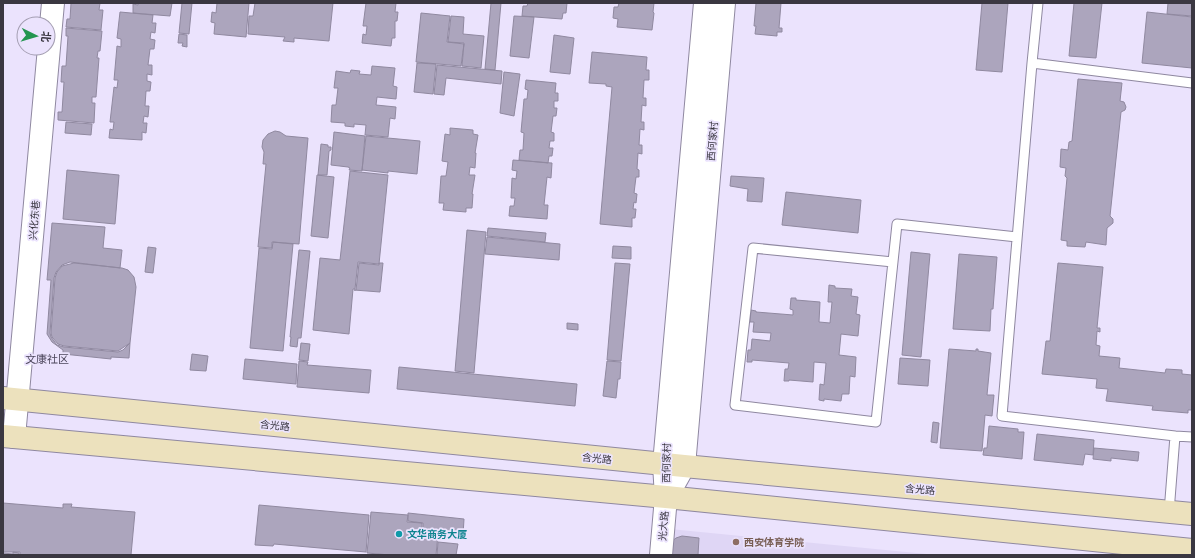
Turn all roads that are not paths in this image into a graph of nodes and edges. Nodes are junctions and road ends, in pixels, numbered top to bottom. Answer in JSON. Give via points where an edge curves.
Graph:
{"nodes":[{"id":1,"x":53,"y":3,"type":"edge"},
{"id":2,"x":705,"y":3,"type":"edge"},
{"id":3,"x":724,"y":3,"type":"edge"},
{"id":4,"x":1038,"y":3,"type":"edge"},
{"id":5,"x":1032,"y":64,"type":"junction"},
{"id":6,"x":1192,"y":83,"type":"edge"},
{"id":7,"x":1017,"y":237,"type":"junction"},
{"id":8,"x":893,"y":262,"type":"junction"},
{"id":9,"x":10,"y":399,"type":"edge"},
{"id":10,"x":8,"y":436,"type":"edge"},
{"id":11,"x":1175,"y":436,"type":"junction"},
{"id":12,"x":1192,"y":438,"type":"edge"},
{"id":13,"x":674,"y":465,"type":"junction"},
{"id":14,"x":666,"y":497,"type":"junction"},
{"id":15,"x":1169,"y":512,"type":"junction"},
{"id":16,"x":1192,"y":514,"type":"edge"},
{"id":17,"x":1192,"y":550,"type":"edge"},
{"id":18,"x":661,"y":555,"type":"edge"}],
"edges":[{"from":1,"to":9,"type":"street","name":"兴化东巷"},
{"from":2,"to":13,"type":"street","name":"西何家村"},
{"from":3,"to":13,"type":"street","name":"西何家村"},
{"from":4,"to":5,"type":"lane"},
{"from":5,"to":6,"type":"lane"},
{"from":5,"to":7,"type":"lane"},
{"from":7,"to":8,"type":"lane","via":[[897,224]]},
{"from":7,"to":11,"type":"lane","via":[[1002,416]]},
{"from":8,"to":8,"type":"lane","via":[[876,422],[735,405],[753,248]]},
{"from":9,"to":10,"type":"street","name":"兴化东巷"},
{"from":9,"to":13,"type":"main road","name":"含光路"},
{"from":10,"to":14,"type":"main road"},
{"from":11,"to":12,"type":"lane"},
{"from":11,"to":15,"type":"lane"},
{"from":13,"to":14,"type":"street","name":"西何家村"},
{"from":13,"to":15,"type":"main road","name":"含光路"},
{"from":14,"to":17,"type":"main road"},
{"from":14,"to":18,"type":"street","name":"光大路"},
{"from":15,"to":16,"type":"main road","name":"含光路"}]}
